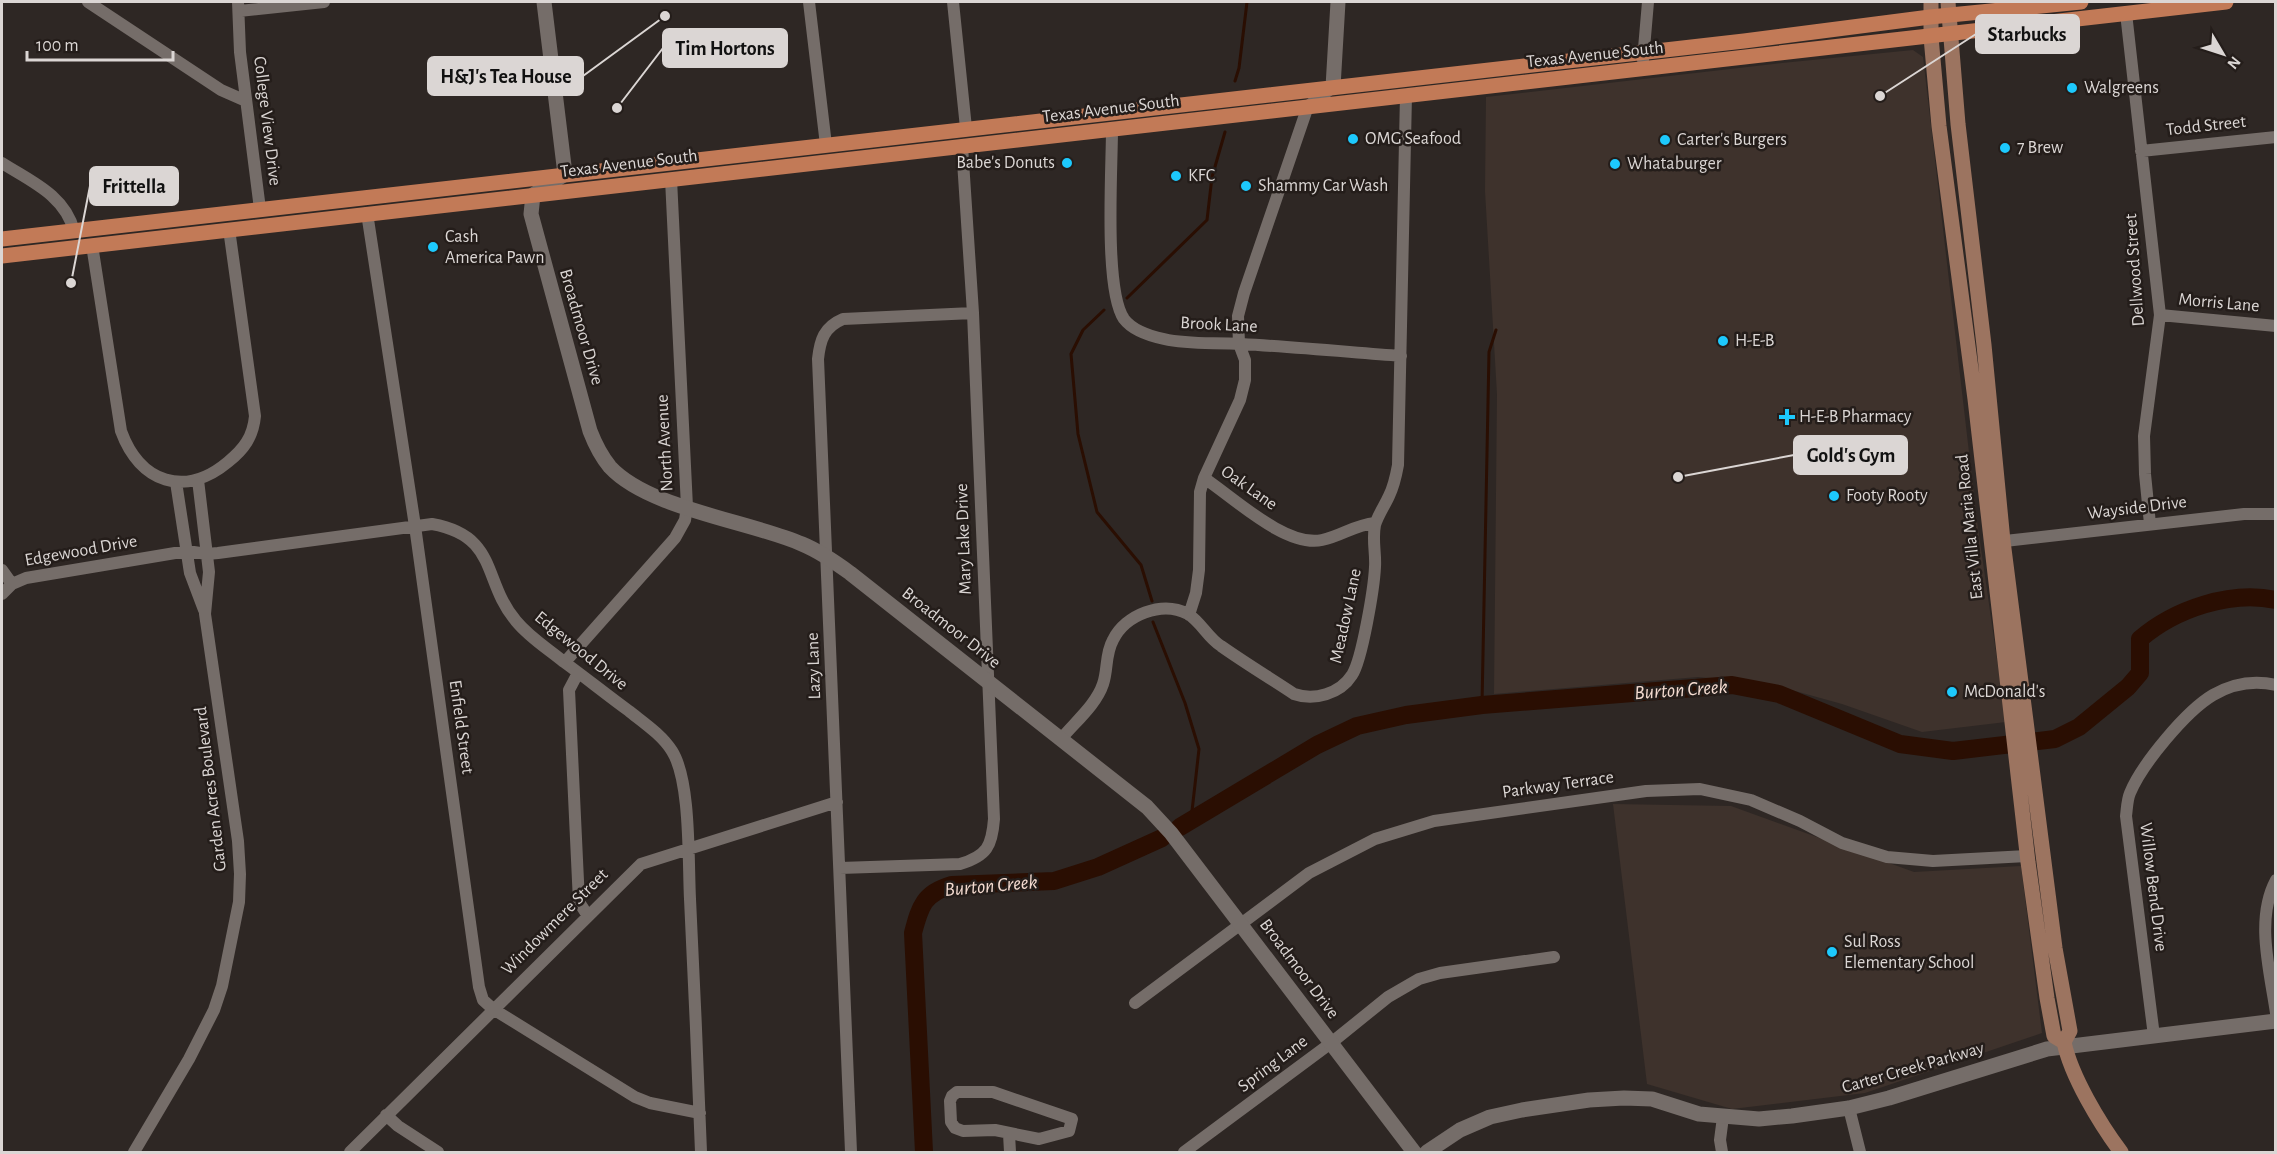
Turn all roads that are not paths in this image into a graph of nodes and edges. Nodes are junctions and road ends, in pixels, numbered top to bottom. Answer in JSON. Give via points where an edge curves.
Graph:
{"nodes":[{"id":1,"x":88,"y":2,"type":"edge"},
{"id":2,"x":324,"y":2,"type":"edge"},
{"id":3,"x":544,"y":2,"type":"edge"},
{"id":4,"x":809,"y":2,"type":"edge"},
{"id":5,"x":953,"y":2,"type":"edge"},
{"id":6,"x":1338,"y":2,"type":"edge"},
{"id":7,"x":1648,"y":2,"type":"edge"},
{"id":8,"x":2081,"y":2,"type":"edge"},
{"id":9,"x":2226,"y":2,"type":"edge"},
{"id":10,"x":239,"y":6,"type":"edge"},
{"id":11,"x":1930,"y":9,"type":"edge"},
{"id":12,"x":1948,"y":9,"type":"edge"},
{"id":13,"x":2126,"y":13,"type":"junction"},
{"id":14,"x":1949,"y":34,"type":"junction"},
{"id":15,"x":1931,"y":37,"type":"junction"},
{"id":16,"x":1643,"y":52,"type":"junction"},
{"id":17,"x":1642,"y":70,"type":"junction"},
{"id":18,"x":1333,"y":87,"type":"junction"},
{"id":19,"x":1406,"y":95,"type":"junction"},
{"id":20,"x":246,"y":101,"type":"junction"},
{"id":21,"x":1308,"y":106,"type":"junction"},
{"id":22,"x":966,"y":128,"type":"junction"},
{"id":23,"x":1112,"y":129,"type":"junction"},
{"id":24,"x":2276,"y":137,"type":"edge"},
{"id":25,"x":826,"y":145,"type":"junction"},
{"id":26,"x":962,"y":146,"type":"junction"},
{"id":27,"x":2141,"y":151,"type":"junction"},
{"id":28,"x":850,"y":158,"type":"junction"},
{"id":29,"x":2,"y":163,"type":"edge"},
{"id":30,"x":565,"y":174,"type":"junction"},
{"id":31,"x":671,"y":179,"type":"junction"},
{"id":32,"x":533,"y":195,"type":"junction"},
{"id":33,"x":260,"y":209,"type":"junction"},
{"id":34,"x":367,"y":213,"type":"junction"},
{"id":35,"x":193,"y":217,"type":"junction"},
{"id":36,"x":229,"y":229,"type":"junction"},
{"id":37,"x":74,"y":231,"type":"junction"},
{"id":38,"x":2,"y":239,"type":"edge"},
{"id":39,"x":92,"y":245,"type":"junction"},
{"id":40,"x":2,"y":256,"type":"edge"},
{"id":41,"x":973,"y":313,"type":"junction"},
{"id":42,"x":2160,"y":315,"type":"junction"},
{"id":43,"x":2276,"y":326,"type":"edge"},
{"id":44,"x":1239,"y":344,"type":"junction"},
{"id":45,"x":1401,"y":356,"type":"junction"},
{"id":46,"x":216,"y":472,"type":"junction"},
{"id":47,"x":1204,"y":478,"type":"junction"},
{"id":48,"x":187,"y":481,"type":"junction"},
{"id":49,"x":200,"y":502,"type":"junction"},
{"id":50,"x":687,"y":507,"type":"junction"},
{"id":51,"x":2276,"y":514,"type":"edge"},
{"id":52,"x":1375,"y":523,"type":"junction"},
{"id":53,"x":2150,"y":524,"type":"junction"},
{"id":54,"x":415,"y":526,"type":"junction"},
{"id":55,"x":1997,"y":542,"type":"junction"},
{"id":56,"x":186,"y":551,"type":"junction"},
{"id":57,"x":207,"y":554,"type":"junction"},
{"id":58,"x":827,"y":557,"type":"junction"},
{"id":59,"x":2,"y":570,"type":"edge"},
{"id":60,"x":12,"y":584,"type":"junction"},
{"id":61,"x":2,"y":594,"type":"edge"},
{"id":62,"x":206,"y":614,"type":"junction"},
{"id":63,"x":1189,"y":615,"type":"junction"},
{"id":64,"x":565,"y":662,"type":"junction"},
{"id":65,"x":578,"y":673,"type":"junction"},
{"id":66,"x":988,"y":682,"type":"junction"},
{"id":67,"x":2276,"y":685,"type":"edge"},
{"id":68,"x":1061,"y":739,"type":"junction"},
{"id":69,"x":837,"y":802,"type":"junction"},
{"id":70,"x":688,"y":849,"type":"junction"},
{"id":71,"x":2027,"y":856,"type":"junction"},
{"id":72,"x":840,"y":868,"type":"junction"},
{"id":73,"x":2276,"y":880,"type":"edge"},
{"id":74,"x":588,"y":916,"type":"junction"},
{"id":75,"x":1239,"y":923,"type":"junction"},
{"id":76,"x":1554,"y":957,"type":"dead end"},
{"id":77,"x":1135,"y":1003,"type":"dead end"},
{"id":78,"x":493,"y":1009,"type":"junction"},
{"id":79,"x":2276,"y":1013,"type":"edge"},
{"id":80,"x":2276,"y":1021,"type":"edge"},
{"id":81,"x":2154,"y":1036,"type":"junction"},
{"id":82,"x":1331,"y":1043,"type":"junction"},
{"id":83,"x":2065,"y":1044,"type":"junction"},
{"id":84,"x":1849,"y":1108,"type":"junction"},
{"id":85,"x":700,"y":1113,"type":"junction"},
{"id":86,"x":386,"y":1115,"type":"junction"},
{"id":87,"x":1723,"y":1117,"type":"junction"},
{"id":88,"x":1009,"y":1134,"type":"junction"},
{"id":89,"x":134,"y":1152,"type":"edge"},
{"id":90,"x":350,"y":1152,"type":"edge"},
{"id":91,"x":438,"y":1152,"type":"edge"},
{"id":92,"x":701,"y":1152,"type":"edge"},
{"id":93,"x":851,"y":1152,"type":"edge"},
{"id":94,"x":1010,"y":1152,"type":"edge"},
{"id":95,"x":1184,"y":1152,"type":"edge"},
{"id":96,"x":1414,"y":1152,"type":"edge"},
{"id":97,"x":1427,"y":1152,"type":"edge"},
{"id":98,"x":1722,"y":1152,"type":"edge"},
{"id":99,"x":1860,"y":1152,"type":"edge"},
{"id":100,"x":2121,"y":1152,"type":"edge"}],
"edges":[{"from":1,"to":20,"type":"street","via":[[221,90]]},
{"from":2,"to":10,"type":"street"},
{"from":3,"to":30,"type":"street"},
{"from":4,"to":25,"type":"street"},
{"from":5,"to":22,"type":"street"},
{"from":6,"to":18,"type":"street"},
{"from":7,"to":16,"type":"street"},
{"from":8,"to":12,"type":"main road","name":"Texas Avenue South"},
{"from":9,"to":13,"type":"main road","name":"Texas Avenue South"},
{"from":10,"to":20,"type":"street","name":"College View Drive"},
{"from":11,"to":12,"type":"main road","name":"Texas Avenue South"},
{"from":11,"to":15,"type":"main road","name":"East Villa Maria Road"},
{"from":11,"to":16,"type":"main road","name":"Texas Avenue South","via":[[1744,41]]},
{"from":12,"to":14,"type":"main road","name":"East Villa Maria Road"},
{"from":13,"to":14,"type":"main road","name":"Texas Avenue South"},
{"from":13,"to":27,"type":"street","name":"Dellwood Street"},
{"from":14,"to":15,"type":"main road","name":"Texas Avenue South"},
{"from":14,"to":55,"type":"main road","name":"East Villa Maria Road"},
{"from":15,"to":17,"type":"main road","name":"Texas Avenue South"},
{"from":15,"to":55,"type":"main road","name":"East Villa Maria Road"},
{"from":16,"to":17,"type":"street"},
{"from":16,"to":18,"type":"main road","name":"Texas Avenue South"},
{"from":17,"to":19,"type":"main road","name":"Texas Avenue South"},
{"from":18,"to":21,"type":"street"},
{"from":18,"to":22,"type":"main road","name":"Texas Avenue South"},
{"from":19,"to":21,"type":"main road","name":"Texas Avenue South"},
{"from":19,"to":45,"type":"street","name":"Meadow Lane"},
{"from":20,"to":33,"type":"street","name":"College View Drive"},
{"from":21,"to":23,"type":"main road","name":"Texas Avenue South"},
{"from":21,"to":44,"type":"street","via":[[1244,293],[1238,316]]},
{"from":22,"to":25,"type":"main road","name":"Texas Avenue South"},
{"from":22,"to":28,"type":"main road","via":[[964,135],[957,138],[860,150]]},
{"from":23,"to":26,"type":"main road","name":"Texas Avenue South"},
{"from":23,"to":44,"type":"street","name":"Brook Lane","via":[[1114,292],[1125,319],[1142,333],[1164,339]]},
{"from":24,"to":27,"type":"street","name":"Todd Street"},
{"from":25,"to":30,"type":"main road","name":"Texas Avenue South"},
{"from":26,"to":28,"type":"main road","name":"Texas Avenue South"},
{"from":26,"to":41,"type":"street","name":"Mary Lake Drive"},
{"from":27,"to":42,"type":"street","name":"Dellwood Street"},
{"from":28,"to":31,"type":"main road","name":"Texas Avenue South"},
{"from":29,"to":37,"type":"street","via":[[57,199],[71,218]]},
{"from":30,"to":32,"type":"street"},
{"from":30,"to":33,"type":"main road","name":"Texas Avenue South"},
{"from":31,"to":32,"type":"main road","name":"Texas Avenue South"},
{"from":31,"to":50,"type":"street","name":"North Avenue"},
{"from":32,"to":34,"type":"main road","name":"Texas Avenue South"},
{"from":32,"to":50,"type":"street","name":"Broadmoor Drive","via":[[531,214],[543,265],[599,451],[632,484]]},
{"from":33,"to":35,"type":"main road","name":"Texas Avenue South"},
{"from":34,"to":36,"type":"main road","name":"Texas Avenue South"},
{"from":34,"to":54,"type":"street","name":"Enfield Street"},
{"from":35,"to":37,"type":"main road","name":"Texas Avenue South"},
{"from":35,"to":39,"type":"main road","via":[[181,227],[98,236]]},
{"from":36,"to":39,"type":"main road","name":"Texas Avenue South"},
{"from":36,"to":46,"type":"street","via":[[255,416],[254,428],[242,451]]},
{"from":37,"to":38,"type":"main road","name":"Texas Avenue South"},
{"from":39,"to":40,"type":"main road","name":"Texas Avenue South"},
{"from":39,"to":48,"type":"street","via":[[121,431],[146,470],[156,477]]},
{"from":41,"to":58,"type":"street","name":"Lazy Lane","via":[[843,318],[823,335],[818,359]]},
{"from":41,"to":66,"type":"street","name":"Mary Lake Drive"},
{"from":42,"to":43,"type":"street","name":"Morris Lane"},
{"from":42,"to":53,"type":"street","name":"Dellwood Street","via":[[2144,436]]},
{"from":44,"to":45,"type":"street","name":"Brook Lane"},
{"from":44,"to":47,"type":"street","via":[[1245,360],[1240,400]]},
{"from":45,"to":52,"type":"street","name":"Meadow Lane","via":[[1398,465],[1393,488]]},
{"from":46,"to":48,"type":"street"},
{"from":46,"to":49,"type":"street"},
{"from":47,"to":52,"type":"street","name":"Oak Lane","via":[[1258,519],[1303,539],[1320,541],[1362,524]]},
{"from":47,"to":63,"type":"street","via":[[1200,492],[1199,570]]},
{"from":48,"to":49,"type":"street","name":"Garden Acres Boulevard"},
{"from":48,"to":56,"type":"street","name":"Garden Acres Boulevard"},
{"from":49,"to":57,"type":"street","name":"Garden Acres Boulevard"},
{"from":50,"to":58,"type":"street","name":"Broadmoor Drive","via":[[788,538]]},
{"from":50,"to":64,"type":"street","name":"North Avenue","via":[[675,538]]},
{"from":51,"to":53,"type":"street","name":"Wayside Drive"},
{"from":52,"to":63,"type":"street","name":"Meadow Lane","via":[[1373,588],[1358,661],[1352,675],[1335,691],[1314,697],[1294,694],[1218,644]]},
{"from":53,"to":55,"type":"street","name":"Wayside Drive"},
{"from":54,"to":57,"type":"street","name":"Edgewood Drive"},
{"from":54,"to":64,"type":"street","name":"Edgewood Drive","via":[[449,527],[466,536],[486,560],[515,620]]},
{"from":54,"to":78,"type":"street","name":"Enfield Street","via":[[479,987],[483,999]]},
{"from":55,"to":71,"type":"main road","name":"East Villa Maria Road","via":[[2012,731]]},
{"from":55,"to":83,"type":"main road","name":"East Villa Maria Road","via":[[2070,1031]]},
{"from":56,"to":57,"type":"street","name":"Edgewood Drive"},
{"from":56,"to":60,"type":"street","name":"Edgewood Drive","via":[[26,578]]},
{"from":56,"to":62,"type":"street","name":"Garden Acres Boulevard","via":[[193,585]]},
{"from":57,"to":62,"type":"street","name":"Garden Acres Boulevard"},
{"from":58,"to":66,"type":"street","name":"Broadmoor Drive"},
{"from":58,"to":69,"type":"street","name":"Lazy Lane"},
{"from":59,"to":60,"type":"street"},
{"from":60,"to":61,"type":"street","name":"Edgewood Drive"},
{"from":62,"to":89,"type":"street","name":"Garden Acres Boulevard","via":[[238,841],[239,902],[214,1010]]},
{"from":63,"to":68,"type":"street","via":[[1160,610],[1129,619],[1112,641],[1100,692]]},
{"from":64,"to":65,"type":"street","name":"Edgewood Drive"},
{"from":65,"to":70,"type":"street","name":"Edgewood Drive","via":[[650,727],[672,751],[683,780]]},
{"from":65,"to":74,"type":"street","via":[[570,690],[570,702],[579,902]]},
{"from":66,"to":68,"type":"street","name":"Broadmoor Drive"},
{"from":66,"to":72,"type":"street","name":"Mary Lake Drive","via":[[994,819],[993,837],[986,850],[976,860],[960,864]]},
{"from":67,"to":81,"type":"street","name":"Willow Bend Drive","via":[[2236,685],[2196,707],[2156,751],[2129,795],[2126,816]]},
{"from":68,"to":75,"type":"street","name":"Broadmoor Drive","via":[[1157,816]]},
{"from":69,"to":70,"type":"street","name":"Windowmere Street"},
{"from":69,"to":72,"type":"street","name":"Lazy Lane"},
{"from":70,"to":74,"type":"street","name":"Windowmere Street","via":[[640,864]]},
{"from":70,"to":85,"type":"street","name":"Edgewood Drive"},
{"from":71,"to":75,"type":"street","name":"Parkway Terrace","via":[[1933,861],[1887,856],[1842,843],[1751,800],[1700,789],[1668,789],[1434,821],[1394,832],[1309,873]]},
{"from":71,"to":83,"type":"main road","name":"East Villa Maria Road","via":[[2054,1036]]},
{"from":72,"to":93,"type":"street","name":"Lazy Lane"},
{"from":73,"to":79,"type":"street","via":[[2265,909]]},
{"from":74,"to":78,"type":"street","name":"Windowmere Street"},
{"from":75,"to":77,"type":"street","name":"Parkway Terrace"},
{"from":75,"to":82,"type":"street","name":"Broadmoor Drive"},
{"from":76,"to":82,"type":"street","name":"Spring Lane","via":[[1419,979],[1388,997]]},
{"from":78,"to":85,"type":"street","name":"Enfield Street","via":[[635,1097]]},
{"from":78,"to":86,"type":"street","name":"Windowmere Street"},
{"from":80,"to":81,"type":"street","name":"Carter Creek Parkway"},
{"from":81,"to":83,"type":"street","name":"Carter Creek Parkway"},
{"from":82,"to":95,"type":"street","name":"Spring Lane"},
{"from":82,"to":96,"type":"street","name":"Broadmoor Drive"},
{"from":83,"to":84,"type":"street","name":"Carter Creek Parkway"},
{"from":83,"to":100,"type":"main road","name":"East Villa Maria Road","via":[[2083,1090]]},
{"from":84,"to":87,"type":"street","name":"Carter Creek Parkway","via":[[1759,1119]]},
{"from":84,"to":99,"type":"street"},
{"from":85,"to":92,"type":"street","name":"Edgewood Drive"},
{"from":86,"to":90,"type":"street","name":"Windowmere Street"},
{"from":86,"to":91,"type":"street"},
{"from":87,"to":97,"type":"street","name":"Carter Creek Parkway","via":[[1652,1099],[1589,1100],[1490,1117],[1460,1130]]},
{"from":87,"to":98,"type":"street"},
{"from":88,"to":88,"type":"street","via":[[1039,1139],[1054,1136],[1069,1131],[1072,1119],[993,1092],[957,1092],[952,1096],[951,1122],[955,1128]]},
{"from":88,"to":94,"type":"street"}]}
